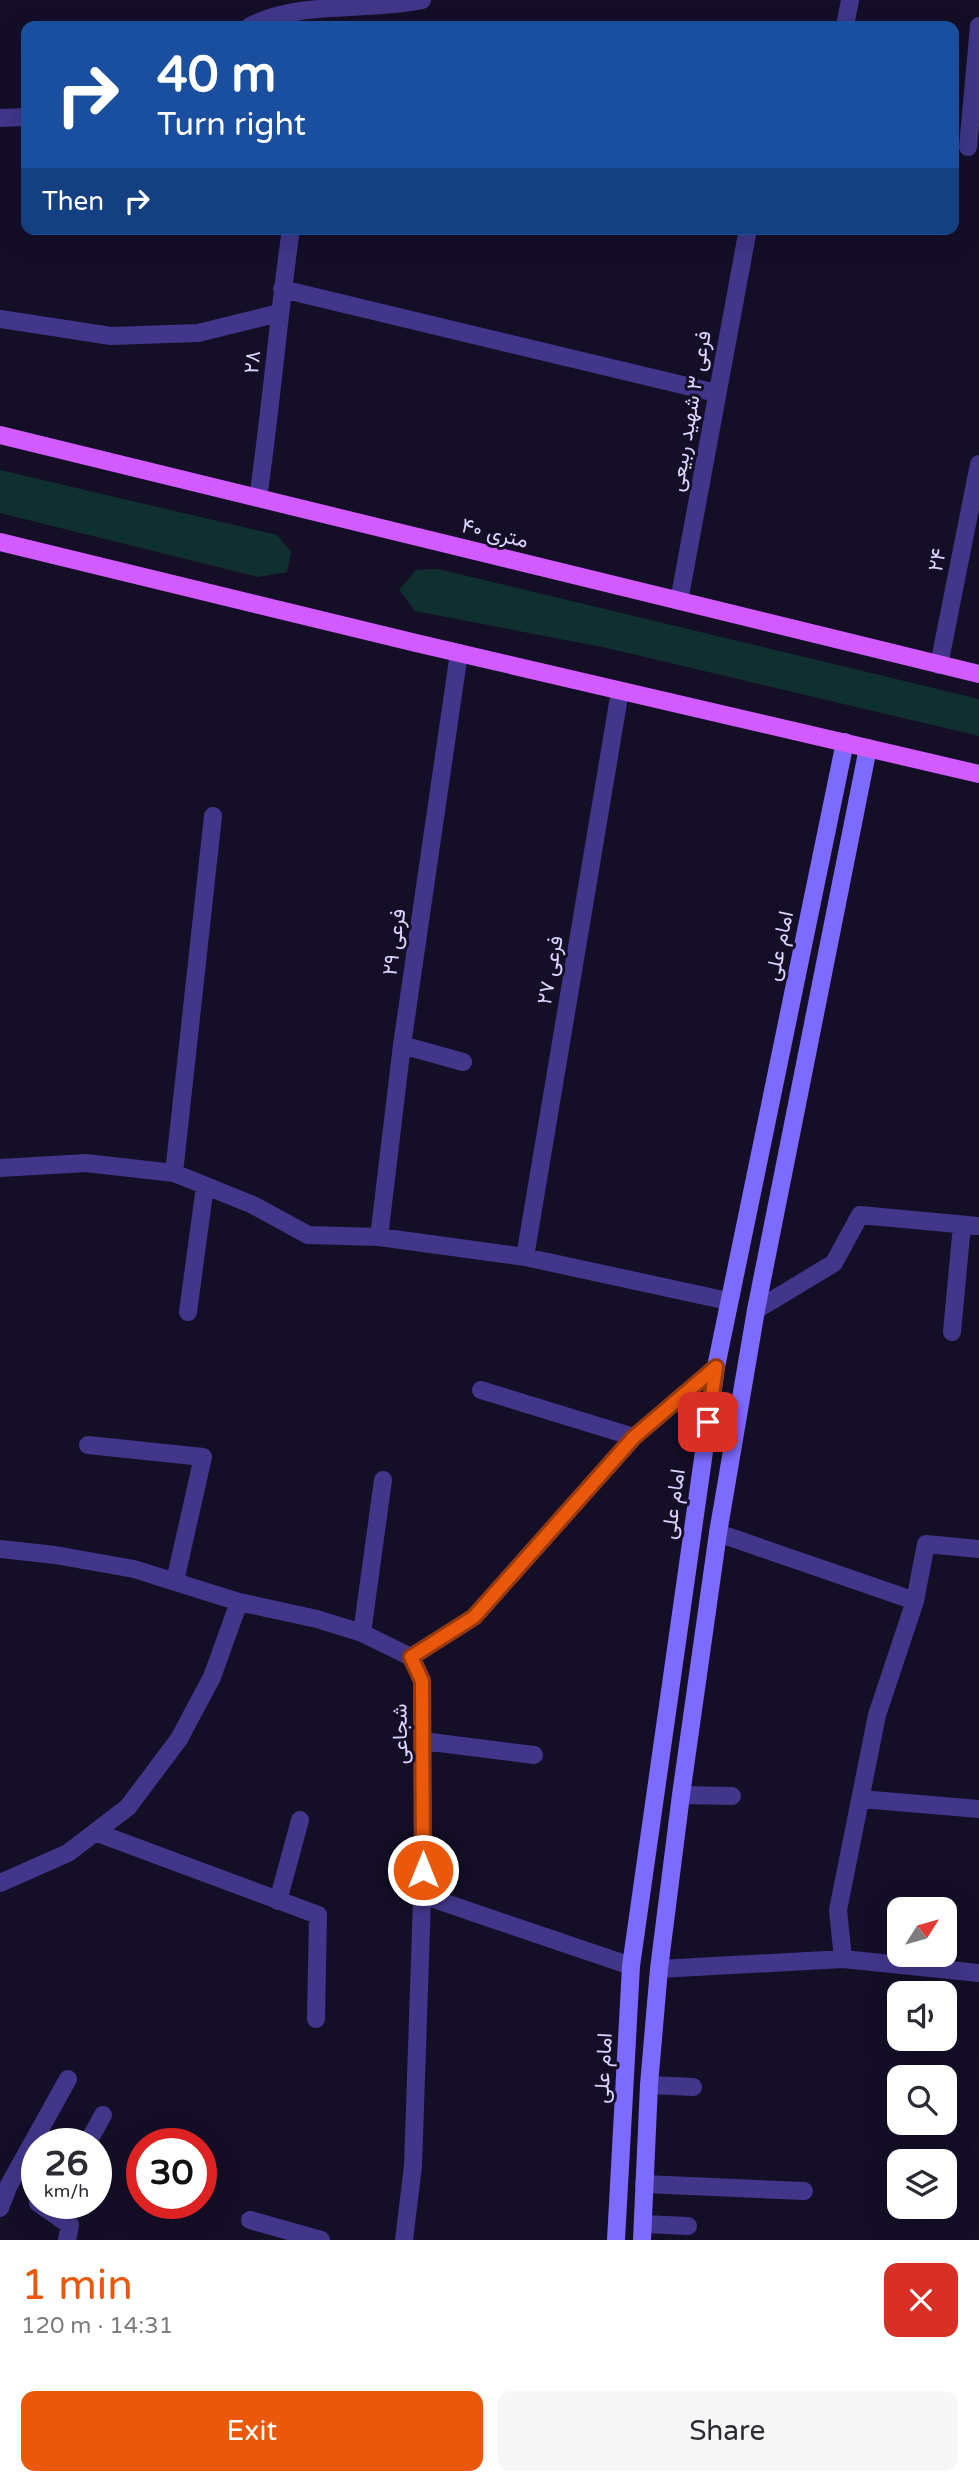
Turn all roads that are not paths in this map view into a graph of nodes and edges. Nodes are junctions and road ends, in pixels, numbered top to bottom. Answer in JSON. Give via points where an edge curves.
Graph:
{"nodes":[{"id":1,"x":422,"y":0,"type":"edge"},
{"id":2,"x":850,"y":0,"type":"edge"},
{"id":3,"x":287,"y":14,"type":"edge"},
{"id":4,"x":260,"y":21,"type":"edge"},
{"id":5,"x":846,"y":21,"type":"edge"},
{"id":6,"x":979,"y":26,"type":"edge"},
{"id":7,"x":21,"y":117,"type":"edge"},
{"id":8,"x":0,"y":118,"type":"edge"},
{"id":9,"x":967,"y":147,"type":"edge"},
{"id":10,"x":290,"y":235,"type":"edge"},
{"id":11,"x":747,"y":235,"type":"edge"},
{"id":12,"x":282,"y":289,"type":"junction"},
{"id":13,"x":279,"y":313,"type":"junction"},
{"id":14,"x":0,"y":319,"type":"edge"},
{"id":15,"x":716,"y":393,"type":"junction"},
{"id":16,"x":0,"y":435,"type":"edge"},
{"id":17,"x":979,"y":464,"type":"edge"},
{"id":18,"x":258,"y":498,"type":"junction"},
{"id":19,"x":0,"y":542,"type":"edge"},
{"id":20,"x":679,"y":601,"type":"junction"},
{"id":21,"x":459,"y":653,"type":"junction"},
{"id":22,"x":939,"y":664,"type":"junction"},
{"id":23,"x":979,"y":674,"type":"edge"},
{"id":24,"x":620,"y":691,"type":"junction"},
{"id":25,"x":845,"y":742,"type":"junction"},
{"id":26,"x":868,"y":748,"type":"junction"},
{"id":27,"x":979,"y":774,"type":"edge"},
{"id":28,"x":213,"y":816,"type":"dead end"},
{"id":29,"x":402,"y":1045,"type":"junction"},
{"id":30,"x":463,"y":1062,"type":"dead end"},
{"id":31,"x":0,"y":1168,"type":"edge"},
{"id":32,"x":174,"y":1173,"type":"junction"},
{"id":33,"x":205,"y":1186,"type":"junction"},
{"id":34,"x":971,"y":1225,"type":"edge"},
{"id":35,"x":379,"y":1237,"type":"junction"},
{"id":36,"x":525,"y":1257,"type":"junction"},
{"id":37,"x":728,"y":1301,"type":"junction"},
{"id":38,"x":756,"y":1310,"type":"junction"},
{"id":39,"x":188,"y":1312,"type":"dead end"},
{"id":40,"x":952,"y":1332,"type":"dead end"},
{"id":41,"x":716,"y":1367,"type":"junction"},
{"id":42,"x":481,"y":1390,"type":"dead end"},
{"id":43,"x":634,"y":1437,"type":"junction"},
{"id":44,"x":89,"y":1445,"type":"dead end"},
{"id":45,"x":383,"y":1480,"type":"dead end"},
{"id":46,"x":718,"y":1533,"type":"junction"},
{"id":47,"x":0,"y":1549,"type":"edge"},
{"id":48,"x":979,"y":1549,"type":"edge"},
{"id":49,"x":175,"y":1581,"type":"junction"},
{"id":50,"x":915,"y":1601,"type":"junction"},
{"id":51,"x":239,"y":1602,"type":"junction"},
{"id":52,"x":362,"y":1633,"type":"junction"},
{"id":53,"x":411,"y":1657,"type":"junction"},
{"id":54,"x":423,"y":1741,"type":"junction"},
{"id":55,"x":534,"y":1755,"type":"dead end"},
{"id":56,"x":681,"y":1795,"type":"junction"},
{"id":57,"x":732,"y":1796,"type":"dead end"},
{"id":58,"x":860,"y":1799,"type":"junction"},
{"id":59,"x":979,"y":1809,"type":"edge"},
{"id":60,"x":300,"y":1820,"type":"dead end"},
{"id":61,"x":95,"y":1832,"type":"junction"},
{"id":62,"x":0,"y":1883,"type":"edge"},
{"id":63,"x":422,"y":1895,"type":"junction"},
{"id":64,"x":278,"y":1901,"type":"junction"},
{"id":65,"x":843,"y":1959,"type":"junction"},
{"id":66,"x":631,"y":1966,"type":"junction"},
{"id":67,"x":659,"y":1969,"type":"junction"},
{"id":68,"x":979,"y":1973,"type":"edge"},
{"id":69,"x":316,"y":2019,"type":"dead end"},
{"id":70,"x":68,"y":2079,"type":"dead end"},
{"id":71,"x":649,"y":2085,"type":"junction"},
{"id":72,"x":692,"y":2087,"type":"dead end"},
{"id":73,"x":103,"y":2115,"type":"dead end"},
{"id":74,"x":96,"y":2128,"type":"edge"},
{"id":75,"x":5,"y":2181,"type":"edge"},
{"id":76,"x":644,"y":2184,"type":"junction"},
{"id":77,"x":21,"y":2191,"type":"edge"},
{"id":78,"x":804,"y":2191,"type":"dead end"},
{"id":79,"x":0,"y":2208,"type":"edge"},
{"id":80,"x":62,"y":2219,"type":"edge"},
{"id":81,"x":250,"y":2220,"type":"dead end"},
{"id":82,"x":688,"y":2226,"type":"dead end"},
{"id":83,"x":643,"y":2232,"type":"edge"},
{"id":84,"x":67,"y":2240,"type":"edge"},
{"id":85,"x":321,"y":2240,"type":"edge"},
{"id":86,"x":404,"y":2240,"type":"edge"},
{"id":87,"x":616,"y":2240,"type":"edge"}],
"edges":[{"from":1,"to":3,"type":"street"},
{"from":2,"to":5,"type":"street"},
{"from":3,"to":4,"type":"street"},
{"from":6,"to":9,"type":"street"},
{"from":7,"to":8,"type":"street"},
{"from":10,"to":12,"type":"street","name":"۲۸"},
{"from":11,"to":15,"type":"street","name":"فرعی ۳ شهید ربیعی"},
{"from":12,"to":13,"type":"street","name":"۲۸"},
{"from":12,"to":15,"type":"street"},
{"from":13,"to":14,"type":"street","via":[[198,333],[111,337]]},
{"from":13,"to":18,"type":"street","name":"۲۸","via":[[272,407]]},
{"from":15,"to":20,"type":"street","name":"فرعی ۳ شهید ربیعی"},
{"from":16,"to":18,"type":"main road","name":"۴۰ متری"},
{"from":17,"to":22,"type":"street","name":"۲۴"},
{"from":18,"to":20,"type":"main road","name":"۴۰ متری"},
{"from":19,"to":21,"type":"main road"},
{"from":20,"to":22,"type":"main road","name":"۴۰ متری"},
{"from":21,"to":24,"type":"main road"},
{"from":21,"to":29,"type":"street","name":"فرعی ۲۹"},
{"from":22,"to":23,"type":"main road","name":"۴۰ متری"},
{"from":24,"to":25,"type":"main road"},
{"from":24,"to":36,"type":"street","name":"فرعی ۲۷"},
{"from":25,"to":26,"type":"main road"},
{"from":25,"to":37,"type":"main road","name":"امام علی"},
{"from":26,"to":27,"type":"main road"},
{"from":26,"to":38,"type":"main road"},
{"from":28,"to":32,"type":"street"},
{"from":29,"to":30,"type":"street"},
{"from":29,"to":35,"type":"street","name":"فرعی ۲۹"},
{"from":31,"to":32,"type":"street","via":[[86,1163]]},
{"from":32,"to":33,"type":"street"},
{"from":33,"to":35,"type":"street","via":[[308,1235]]},
{"from":33,"to":39,"type":"street"},
{"from":34,"to":38,"type":"street","via":[[860,1215],[834,1263]]},
{"from":34,"to":40,"type":"street"},
{"from":35,"to":36,"type":"street"},
{"from":36,"to":37,"type":"street"},
{"from":37,"to":41,"type":"main road","name":"امام علی"},
{"from":38,"to":46,"type":"main road"},
{"from":41,"to":43,"type":"street"},
{"from":41,"to":66,"type":"main road","name":"امام علی"},
{"from":42,"to":43,"type":"street"},
{"from":43,"to":53,"type":"street","via":[[474,1617]]},
{"from":44,"to":49,"type":"street","via":[[203,1457]]},
{"from":45,"to":52,"type":"street"},
{"from":46,"to":50,"type":"street"},
{"from":46,"to":56,"type":"main road"},
{"from":47,"to":49,"type":"street","via":[[134,1569]]},
{"from":48,"to":50,"type":"street","via":[[926,1544]]},
{"from":49,"to":51,"type":"street"},
{"from":50,"to":58,"type":"street","via":[[877,1715]]},
{"from":51,"to":52,"type":"street"},
{"from":51,"to":61,"type":"street","via":[[212,1677],[179,1739],[128,1807]]},
{"from":52,"to":53,"type":"street"},
{"from":53,"to":54,"type":"street","name":"شجاعی","via":[[422,1681]]},
{"from":54,"to":55,"type":"street"},
{"from":54,"to":63,"type":"street","name":"شجاعی"},
{"from":56,"to":57,"type":"street"},
{"from":56,"to":67,"type":"main road"},
{"from":58,"to":59,"type":"street"},
{"from":58,"to":65,"type":"street","via":[[838,1910]]},
{"from":60,"to":64,"type":"street"},
{"from":61,"to":62,"type":"street","via":[[68,1853]]},
{"from":61,"to":64,"type":"street"},
{"from":63,"to":66,"type":"street"},
{"from":63,"to":86,"type":"street","name":"شجاعی","via":[[413,2166]]},
{"from":64,"to":69,"type":"street","via":[[318,1915]]},
{"from":65,"to":67,"type":"street"},
{"from":65,"to":68,"type":"street"},
{"from":66,"to":87,"type":"main road","name":"امام علی"},
{"from":67,"to":71,"type":"main road"},
{"from":70,"to":75,"type":"street"},
{"from":71,"to":72,"type":"street"},
{"from":71,"to":76,"type":"main road"},
{"from":73,"to":74,"type":"street"},
{"from":75,"to":77,"type":"street"},
{"from":75,"to":79,"type":"street"},
{"from":76,"to":78,"type":"street"},
{"from":76,"to":83,"type":"main road"},
{"from":80,"to":84,"type":"street","via":[[70,2225]]},
{"from":81,"to":85,"type":"street"},
{"from":82,"to":83,"type":"street"}]}
